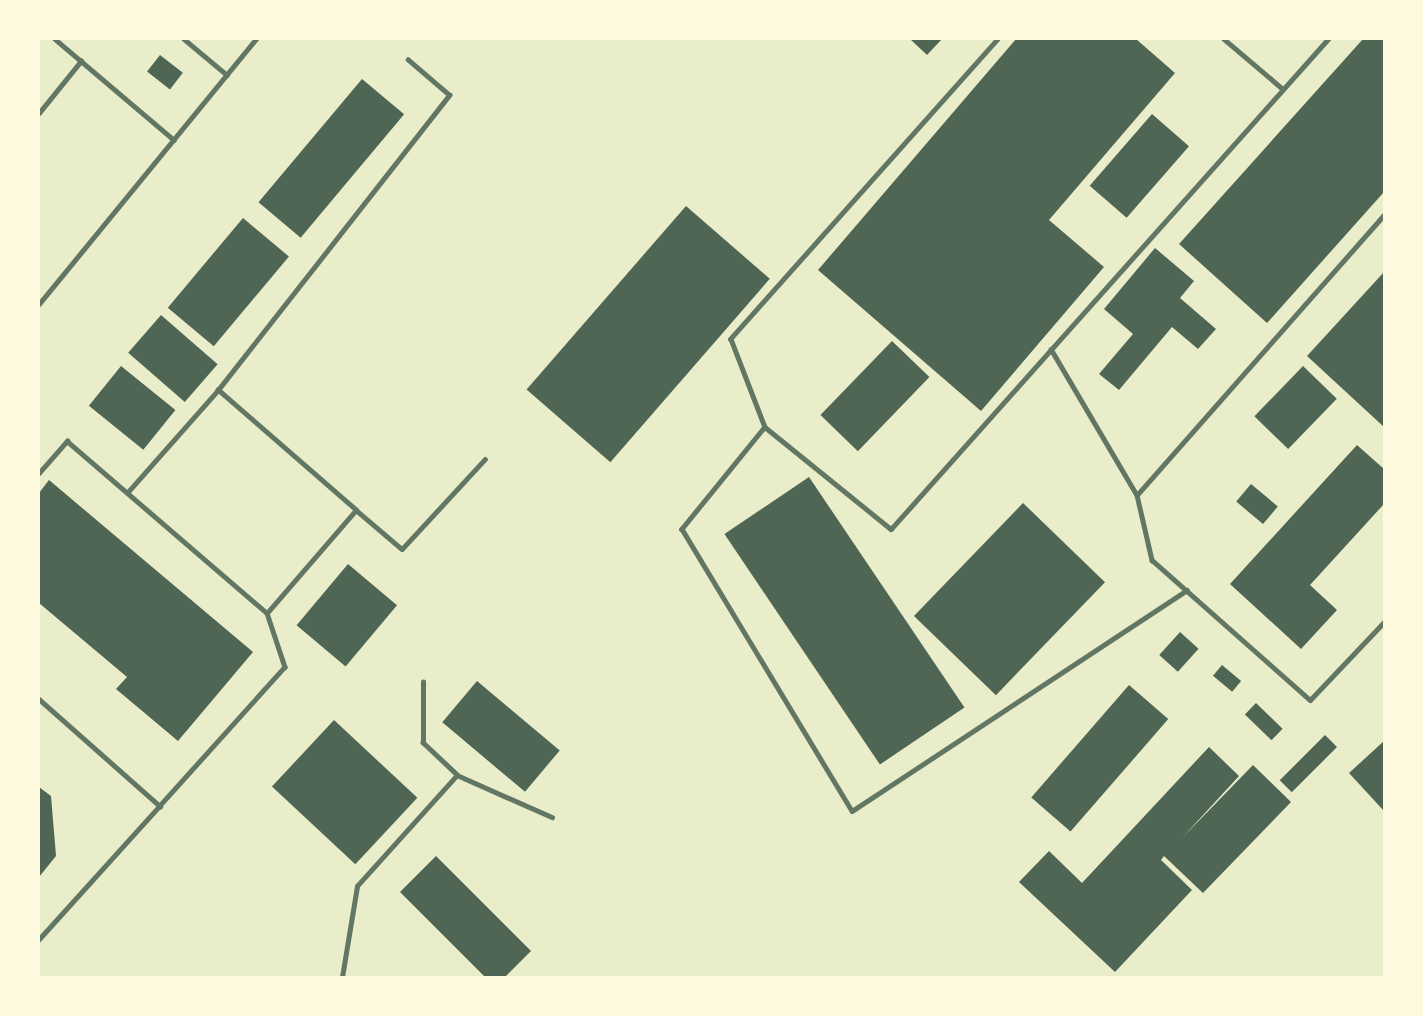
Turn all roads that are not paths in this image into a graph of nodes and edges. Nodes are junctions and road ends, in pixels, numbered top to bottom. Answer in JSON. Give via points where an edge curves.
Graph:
{"nodes":[{"id":1,"x":56,"y":39,"type":"edge"},
{"id":2,"x":184,"y":39,"type":"edge"},
{"id":3,"x":256,"y":39,"type":"edge"},
{"id":4,"x":998,"y":39,"type":"edge"},
{"id":5,"x":1224,"y":39,"type":"edge"},
{"id":6,"x":1328,"y":39,"type":"edge"},
{"id":7,"x":408,"y":60,"type":"dead end"},
{"id":8,"x":81,"y":61,"type":"junction"},
{"id":9,"x":227,"y":75,"type":"junction"},
{"id":10,"x":1283,"y":89,"type":"junction"},
{"id":11,"x":39,"y":113,"type":"edge"},
{"id":12,"x":174,"y":140,"type":"junction"},
{"id":13,"x":1384,"y":215,"type":"edge"},
{"id":14,"x":39,"y":304,"type":"edge"},
{"id":15,"x":1051,"y":349,"type":"junction"},
{"id":16,"x":218,"y":390,"type":"junction"},
{"id":17,"x":765,"y":427,"type":"junction"},
{"id":18,"x":485,"y":459,"type":"dead end"},
{"id":19,"x":39,"y":473,"type":"edge"},
{"id":20,"x":127,"y":493,"type":"junction"},
{"id":21,"x":1137,"y":495,"type":"junction"},
{"id":22,"x":356,"y":510,"type":"junction"},
{"id":23,"x":1187,"y":590,"type":"junction"},
{"id":24,"x":267,"y":613,"type":"junction"},
{"id":25,"x":1384,"y":622,"type":"edge"},
{"id":26,"x":423,"y":682,"type":"dead end"},
{"id":27,"x":39,"y":699,"type":"edge"},
{"id":28,"x":457,"y":775,"type":"junction"},
{"id":29,"x":160,"y":806,"type":"junction"},
{"id":30,"x":552,"y":816,"type":"dead end"},
{"id":31,"x":39,"y":940,"type":"edge"},
{"id":32,"x":342,"y":977,"type":"edge"}],
"edges":[{"from":1,"to":8,"type":"lane"},
{"from":2,"to":9,"type":"lane"},
{"from":3,"to":9,"type":"lane"},
{"from":4,"to":17,"type":"lane","via":[[730,339]]},
{"from":5,"to":10,"type":"lane"},
{"from":6,"to":10,"type":"lane"},
{"from":7,"to":16,"type":"lane","via":[[448,94]]},
{"from":8,"to":11,"type":"lane"},
{"from":8,"to":12,"type":"lane"},
{"from":9,"to":12,"type":"lane"},
{"from":10,"to":15,"type":"lane"},
{"from":12,"to":14,"type":"lane"},
{"from":13,"to":21,"type":"lane"},
{"from":15,"to":17,"type":"lane","via":[[891,529]]},
{"from":15,"to":21,"type":"lane"},
{"from":16,"to":20,"type":"lane"},
{"from":16,"to":22,"type":"lane"},
{"from":17,"to":23,"type":"lane","via":[[682,529],[852,811]]},
{"from":18,"to":22,"type":"lane","via":[[402,549]]},
{"from":19,"to":20,"type":"lane","via":[[67,441]]},
{"from":20,"to":24,"type":"lane"},
{"from":21,"to":23,"type":"lane","via":[[1152,560]]},
{"from":22,"to":24,"type":"lane"},
{"from":23,"to":25,"type":"lane","via":[[1310,700]]},
{"from":24,"to":29,"type":"lane","via":[[285,667]]},
{"from":26,"to":28,"type":"lane","via":[[423,743]]},
{"from":27,"to":29,"type":"lane"},
{"from":28,"to":30,"type":"lane"},
{"from":28,"to":32,"type":"lane","via":[[357,886]]},
{"from":29,"to":31,"type":"lane"}]}
